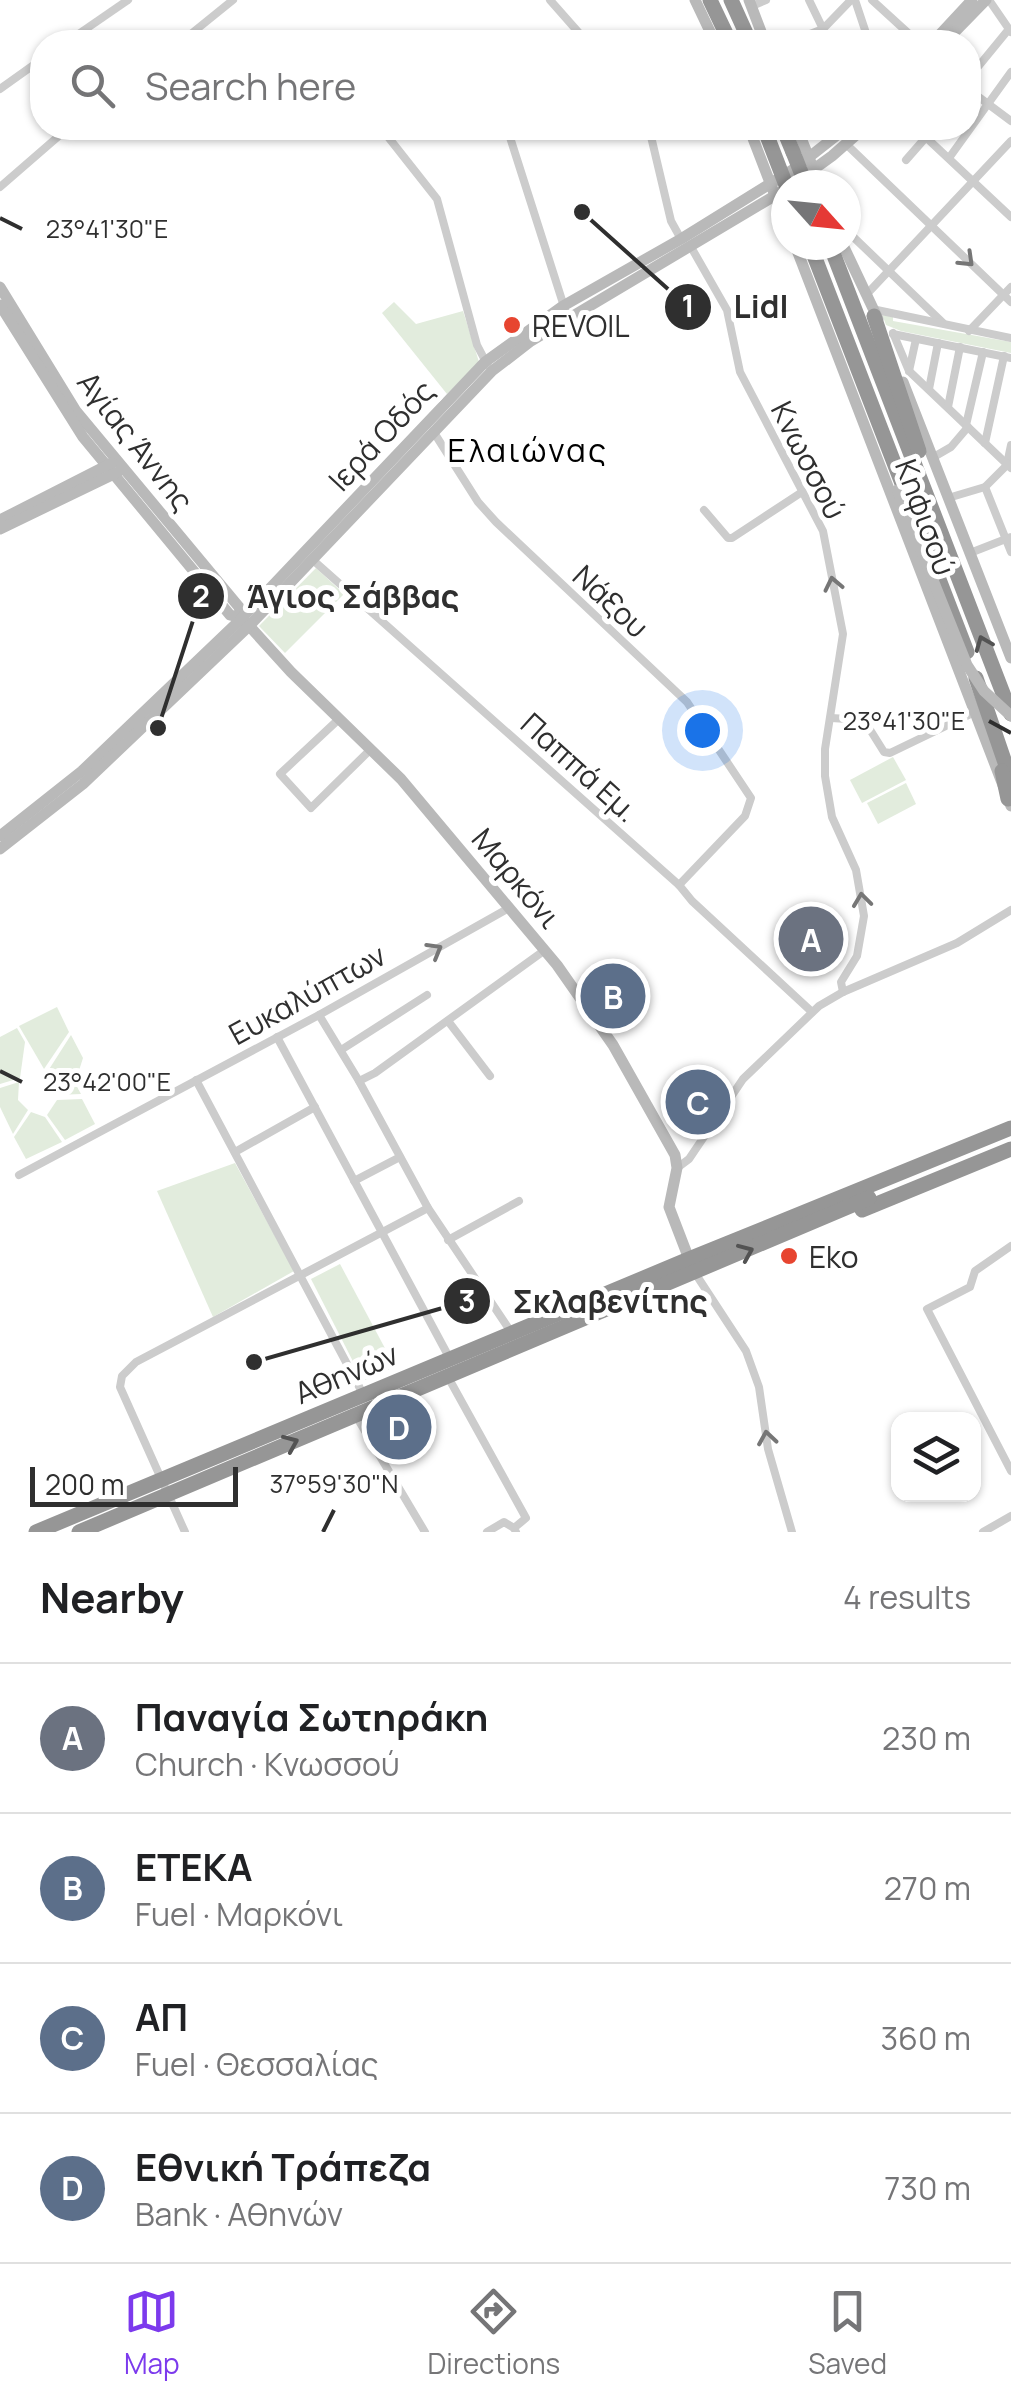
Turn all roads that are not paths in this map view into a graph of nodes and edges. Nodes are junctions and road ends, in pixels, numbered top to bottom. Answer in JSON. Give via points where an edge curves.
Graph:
{"nodes":[{"id":1,"x":128,"y":0,"type":"edge"},
{"id":2,"x":233,"y":0,"type":"edge"},
{"id":3,"x":550,"y":0,"type":"edge"},
{"id":4,"x":695,"y":0,"type":"edge"},
{"id":5,"x":710,"y":0,"type":"edge"},
{"id":6,"x":730,"y":0,"type":"edge"},
{"id":7,"x":766,"y":0,"type":"edge"},
{"id":8,"x":809,"y":0,"type":"edge"},
{"id":9,"x":853,"y":0,"type":"edge"},
{"id":10,"x":871,"y":0,"type":"edge"},
{"id":11,"x":987,"y":0,"type":"edge"},
{"id":12,"x":966,"y":2,"type":"edge"},
{"id":13,"x":750,"y":3,"type":"edge"},
{"id":14,"x":859,"y":10,"type":"junction"},
{"id":15,"x":823,"y":29,"type":"joint"},
{"id":16,"x":84,"y":30,"type":"edge"},
{"id":17,"x":195,"y":30,"type":"edge"},
{"id":18,"x":576,"y":30,"type":"edge"},
{"id":19,"x":709,"y":30,"type":"edge"},
{"id":20,"x":724,"y":30,"type":"edge"},
{"id":21,"x":744,"y":30,"type":"edge"},
{"id":22,"x":760,"y":30,"type":"edge"},
{"id":23,"x":865,"y":30,"type":"edge"},
{"id":24,"x":905,"y":30,"type":"edge"},
{"id":25,"x":942,"y":30,"type":"edge"},
{"id":26,"x":957,"y":30,"type":"edge"},
{"id":27,"x":1010,"y":31,"type":"edge"},
{"id":28,"x":981,"y":64,"type":"edge"},
{"id":29,"x":30,"y":68,"type":"edge"},
{"id":30,"x":1011,"y":72,"type":"edge"},
{"id":31,"x":0,"y":89,"type":"edge"},
{"id":32,"x":981,"y":99,"type":"edge"},
{"id":33,"x":988,"y":104,"type":"junction"},
{"id":34,"x":981,"y":114,"type":"edge"},
{"id":35,"x":1011,"y":121,"type":"edge"},
{"id":36,"x":54,"y":140,"type":"edge"},
{"id":37,"x":390,"y":140,"type":"edge"},
{"id":38,"x":511,"y":140,"type":"edge"},
{"id":39,"x":652,"y":140,"type":"edge"},
{"id":40,"x":754,"y":140,"type":"edge"},
{"id":41,"x":768,"y":140,"type":"edge"},
{"id":42,"x":796,"y":140,"type":"edge"},
{"id":43,"x":797,"y":140,"type":"edge"},
{"id":44,"x":800,"y":140,"type":"edge"},
{"id":45,"x":810,"y":140,"type":"edge"},
{"id":46,"x":850,"y":140,"type":"edge"},
{"id":47,"x":923,"y":140,"type":"edge"},
{"id":48,"x":929,"y":140,"type":"edge"},
{"id":49,"x":962,"y":140,"type":"edge"},
{"id":50,"x":832,"y":141,"type":"joint"},
{"id":51,"x":1011,"y":141,"type":"edge"},
{"id":52,"x":755,"y":144,"type":"junction"},
{"id":53,"x":846,"y":144,"type":"junction"},
{"id":54,"x":832,"y":156,"type":"junction"},
{"id":55,"x":949,"y":158,"type":"junction"},
{"id":56,"x":906,"y":160,"type":"dead end"},
{"id":57,"x":761,"y":161,"type":"junction"},
{"id":58,"x":812,"y":164,"type":"junction"},
{"id":59,"x":794,"y":169,"type":"junction"},
{"id":60,"x":778,"y":170,"type":"edge"},
{"id":61,"x":803,"y":170,"type":"edge"},
{"id":62,"x":805,"y":170,"type":"edge"},
{"id":63,"x":815,"y":170,"type":"edge"},
{"id":64,"x":824,"y":170,"type":"edge"},
{"id":65,"x":771,"y":172,"type":"edge"},
{"id":66,"x":972,"y":181,"type":"junction"},
{"id":67,"x":0,"y":187,"type":"edge"},
{"id":68,"x":771,"y":191,"type":"edge"},
{"id":69,"x":771,"y":196,"type":"edge"},
{"id":70,"x":747,"y":197,"type":"junction"},
{"id":71,"x":746,"y":212,"type":"junction"},
{"id":72,"x":771,"y":213,"type":"edge"},
{"id":73,"x":1011,"y":218,"type":"edge"},
{"id":74,"x":931,"y":225,"type":"junction"},
{"id":75,"x":686,"y":243,"type":"junction"},
{"id":76,"x":861,"y":244,"type":"edge"},
{"id":77,"x":801,"y":260,"type":"edge"},
{"id":78,"x":816,"y":260,"type":"edge"},
{"id":79,"x":836,"y":260,"type":"edge"},
{"id":80,"x":850,"y":260,"type":"edge"},
{"id":81,"x":889,"y":270,"type":"junction"},
{"id":82,"x":1011,"y":286,"type":"edge"},
{"id":83,"x":0,"y":287,"type":"edge"},
{"id":84,"x":866,"y":296,"type":"junction"},
{"id":85,"x":1007,"y":298,"type":"edge"},
{"id":86,"x":0,"y":306,"type":"edge"},
{"id":87,"x":563,"y":306,"type":"junction"},
{"id":88,"x":873,"y":313,"type":"junction"},
{"id":89,"x":568,"y":319,"type":"junction"},
{"id":90,"x":946,"y":326,"type":"junction"},
{"id":91,"x":969,"y":331,"type":"junction"},
{"id":92,"x":888,"y":332,"type":"junction"},
{"id":93,"x":916,"y":338,"type":"junction"},
{"id":94,"x":1011,"y":338,"type":"edge"},
{"id":95,"x":938,"y":343,"type":"junction"},
{"id":96,"x":960,"y":347,"type":"junction"},
{"id":97,"x":982,"y":352,"type":"junction"},
{"id":98,"x":1008,"y":357,"type":"edge"},
{"id":99,"x":488,"y":367,"type":"junction"},
{"id":100,"x":909,"y":371,"type":"junction"},
{"id":101,"x":848,"y":380,"type":"junction"},
{"id":102,"x":999,"y":380,"type":"junction"},
{"id":103,"x":1011,"y":388,"type":"edge"},
{"id":104,"x":929,"y":389,"type":"junction"},
{"id":105,"x":948,"y":407,"type":"junction"},
{"id":106,"x":967,"y":426,"type":"junction"},
{"id":107,"x":433,"y":431,"type":"junction"},
{"id":108,"x":887,"y":442,"type":"junction"},
{"id":109,"x":985,"y":443,"type":"junction"},
{"id":110,"x":1011,"y":445,"type":"edge"},
{"id":111,"x":932,"y":458,"type":"junction"},
{"id":112,"x":1010,"y":464,"type":"edge"},
{"id":113,"x":114,"y":468,"type":"junction"},
{"id":114,"x":984,"y":487,"type":"junction"},
{"id":115,"x":897,"y":490,"type":"junction"},
{"id":116,"x":802,"y":492,"type":"junction"},
{"id":117,"x":946,"y":498,"type":"junction"},
{"id":118,"x":704,"y":510,"type":"dead end"},
{"id":119,"x":935,"y":513,"type":"junction"},
{"id":120,"x":0,"y":520,"type":"edge"},
{"id":121,"x":0,"y":529,"type":"edge"},
{"id":122,"x":1008,"y":538,"type":"edge"},
{"id":123,"x":1011,"y":552,"type":"edge"},
{"id":124,"x":970,"y":553,"type":"junction"},
{"id":125,"x":314,"y":560,"type":"junction"},
{"id":126,"x":246,"y":622,"type":"junction"},
{"id":127,"x":1011,"y":658,"type":"edge"},
{"id":128,"x":999,"y":682,"type":"junction"},
{"id":129,"x":1011,"y":701,"type":"edge"},
{"id":130,"x":981,"y":711,"type":"junction"},
{"id":131,"x":1011,"y":715,"type":"edge"},
{"id":132,"x":832,"y":718,"type":"junction"},
{"id":133,"x":339,"y":719,"type":"junction"},
{"id":134,"x":371,"y":749,"type":"junction"},
{"id":135,"x":1011,"y":780,"type":"edge"},
{"id":136,"x":1009,"y":803,"type":"edge"},
{"id":137,"x":0,"y":836,"type":"edge"},
{"id":138,"x":0,"y":849,"type":"edge"},
{"id":139,"x":678,"y":884,"type":"junction"},
{"id":140,"x":509,"y":908,"type":"junction"},
{"id":141,"x":1011,"y":910,"type":"edge"},
{"id":142,"x":544,"y":950,"type":"junction"},
{"id":143,"x":843,"y":992,"type":"junction"},
{"id":144,"x":427,"y":995,"type":"dead end"},
{"id":145,"x":812,"y":1012,"type":"junction"},
{"id":146,"x":320,"y":1015,"type":"junction"},
{"id":147,"x":448,"y":1021,"type":"junction"},
{"id":148,"x":277,"y":1036,"type":"junction"},
{"id":149,"x":341,"y":1050,"type":"junction"},
{"id":150,"x":490,"y":1076,"type":"dead end"},
{"id":151,"x":196,"y":1080,"type":"junction"},
{"id":152,"x":359,"y":1080,"type":"junction"},
{"id":153,"x":315,"y":1108,"type":"junction"},
{"id":154,"x":1011,"y":1119,"type":"edge"},
{"id":155,"x":1006,"y":1138,"type":"edge"},
{"id":156,"x":235,"y":1152,"type":"junction"},
{"id":157,"x":400,"y":1156,"type":"junction"},
{"id":158,"x":677,"y":1168,"type":"junction"},
{"id":159,"x":20,"y":1175,"type":"dead end"},
{"id":160,"x":354,"y":1181,"type":"junction"},
{"id":161,"x":519,"y":1201,"type":"dead end"},
{"id":162,"x":428,"y":1208,"type":"junction"},
{"id":163,"x":793,"y":1224,"type":"junction"},
{"id":164,"x":382,"y":1233,"type":"junction"},
{"id":165,"x":448,"y":1240,"type":"junction"},
{"id":166,"x":1011,"y":1246,"type":"edge"},
{"id":167,"x":692,"y":1266,"type":"junction"},
{"id":168,"x":301,"y":1278,"type":"junction"},
{"id":169,"x":512,"y":1333,"type":"junction"},
{"id":170,"x":450,"y":1359,"type":"junction"},
{"id":171,"x":448,"y":1377,"type":"junction"},
{"id":172,"x":364,"y":1395,"type":"junction"},
{"id":173,"x":356,"y":1416,"type":"junction"},
{"id":174,"x":1011,"y":1471,"type":"edge"},
{"id":175,"x":165,"y":1487,"type":"junction"},
{"id":176,"x":1011,"y":1516,"type":"edge"},
{"id":177,"x":423,"y":1528,"type":"edge"},
{"id":178,"x":515,"y":1530,"type":"edge"},
{"id":179,"x":36,"y":1532,"type":"edge"},
{"id":180,"x":80,"y":1532,"type":"edge"},
{"id":181,"x":186,"y":1532,"type":"edge"},
{"id":182,"x":409,"y":1532,"type":"edge"},
{"id":183,"x":487,"y":1532,"type":"edge"},
{"id":184,"x":792,"y":1532,"type":"edge"},
{"id":185,"x":983,"y":1532,"type":"edge"}],
"edges":[{"from":1,"to":16,"type":"street"},
{"from":2,"to":17,"type":"street"},
{"from":3,"to":18,"type":"street"},
{"from":4,"to":19,"type":"main road"},
{"from":5,"to":20,"type":"highway"},
{"from":6,"to":21,"type":"highway"},
{"from":7,"to":13,"type":"street"},
{"from":8,"to":15,"type":"street"},
{"from":9,"to":14,"type":"street"},
{"from":9,"to":15,"type":"street"},
{"from":10,"to":14,"type":"street"},
{"from":10,"to":24,"type":"street"},
{"from":11,"to":26,"type":"main road"},
{"from":11,"to":27,"type":"street"},
{"from":12,"to":25,"type":"main road"},
{"from":13,"to":22,"type":"main road"},
{"from":14,"to":23,"type":"street"},
{"from":27,"to":28,"type":"street"},
{"from":29,"to":31,"type":"street"},
{"from":30,"to":33,"type":"street"},
{"from":32,"to":33,"type":"street"},
{"from":33,"to":34,"type":"street"},
{"from":33,"to":35,"type":"street"},
{"from":36,"to":67,"type":"street"},
{"from":37,"to":99,"type":"street","via":[[437,199]]},
{"from":38,"to":87,"type":"street"},
{"from":39,"to":75,"type":"street","name":"Κνωσσού","via":[[672,221]]},
{"from":40,"to":52,"type":"main road"},
{"from":41,"to":60,"type":"highway","bridge":true},
{"from":42,"to":61,"type":"highway","bridge":true},
{"from":43,"to":59,"type":"main road"},
{"from":44,"to":58,"type":"main road"},
{"from":45,"to":50,"type":"main road"},
{"from":46,"to":53,"type":"main road","name":"Ιερά Οδός"},
{"from":47,"to":56,"type":"street"},
{"from":48,"to":55,"type":"street"},
{"from":49,"to":55,"type":"street"},
{"from":50,"to":58,"type":"main road","name":"Ιερά Οδός"},
{"from":51,"to":66,"type":"street"},
{"from":52,"to":57,"type":"main road"},
{"from":52,"to":59,"type":"main road"},
{"from":53,"to":54,"type":"main road","name":"Ιερά Οδός"},
{"from":53,"to":74,"type":"street"},
{"from":54,"to":58,"type":"main road","name":"Ιερά Οδός"},
{"from":54,"to":64,"type":"main road"},
{"from":55,"to":66,"type":"street"},
{"from":57,"to":65,"type":"main road"},
{"from":57,"to":70,"type":"main road","via":[[760,182]]},
{"from":58,"to":59,"type":"main road","name":"Ιερά Οδός"},
{"from":58,"to":62,"type":"main road","name":"Ιερά Οδός"},
{"from":58,"to":63,"type":"main road"},
{"from":66,"to":73,"type":"street"},
{"from":66,"to":74,"type":"street"},
{"from":68,"to":70,"type":"main road","name":"Ιερά Οδός"},
{"from":69,"to":71,"type":"main road","name":"Ιερά Οδός"},
{"from":70,"to":75,"type":"main road","name":"Ιερά Οδός"},
{"from":71,"to":72,"type":"main road"},
{"from":71,"to":75,"type":"main road","name":"Ιερά Οδός"},
{"from":74,"to":81,"type":"street"},
{"from":74,"to":85,"type":"street","one_way":true},
{"from":75,"to":87,"type":"main road","name":"Ιερά Οδός"},
{"from":75,"to":89,"type":"main road","name":"Ιερά Οδός"},
{"from":75,"to":116,"type":"street","name":"Κνωσσού","via":[[727,310],[740,372]]},
{"from":76,"to":81,"type":"street"},
{"from":77,"to":101,"type":"main road","name":"Κηφισού"},
{"from":78,"to":108,"type":"highway"},
{"from":79,"to":119,"type":"highway"},
{"from":80,"to":84,"type":"main road","name":"Κηφισού"},
{"from":81,"to":84,"type":"street"},
{"from":81,"to":90,"type":"street"},
{"from":82,"to":85,"type":"street"},
{"from":83,"to":113,"type":"main road","name":"Αγίας Άννης"},
{"from":84,"to":88,"type":"main road","name":"Κηφισού"},
{"from":85,"to":91,"type":"street"},
{"from":86,"to":113,"type":"main road","name":"Αγίας Άννης","via":[[50,388]]},
{"from":87,"to":89,"type":"street"},
{"from":87,"to":99,"type":"main road","name":"Ιερά Οδός"},
{"from":88,"to":90,"type":"street"},
{"from":88,"to":92,"type":"main road","name":"Κηφισού"},
{"from":88,"to":119,"type":"highway"},
{"from":89,"to":99,"type":"main road","name":"Ιερά Οδός"},
{"from":90,"to":91,"type":"street"},
{"from":91,"to":94,"type":"street"},
{"from":92,"to":93,"type":"street"},
{"from":92,"to":100,"type":"street"},
{"from":92,"to":111,"type":"main road","name":"Κηφισού"},
{"from":93,"to":95,"type":"street"},
{"from":93,"to":100,"type":"street"},
{"from":95,"to":96,"type":"street"},
{"from":95,"to":104,"type":"street"},
{"from":96,"to":97,"type":"street"},
{"from":96,"to":105,"type":"street"},
{"from":97,"to":98,"type":"street"},
{"from":97,"to":106,"type":"street"},
{"from":98,"to":102,"type":"street"},
{"from":99,"to":107,"type":"main road","name":"Ιερά Οδός"},
{"from":99,"to":126,"type":"main road","name":"Ιερά Οδός"},
{"from":100,"to":104,"type":"street"},
{"from":101,"to":115,"type":"main road"},
{"from":101,"to":130,"type":"main road","name":"Κηφισού"},
{"from":102,"to":103,"type":"street"},
{"from":102,"to":109,"type":"street"},
{"from":104,"to":105,"type":"street"},
{"from":105,"to":106,"type":"street"},
{"from":106,"to":109,"type":"street"},
{"from":106,"to":111,"type":"street","via":[[951,448]]},
{"from":107,"to":125,"type":"main road","name":"Ιερά Οδός"},
{"from":107,"to":139,"type":"street","name":"Νάξου","via":[[496,522],[687,702],[751,798],[745,816]]},
{"from":108,"to":115,"type":"highway"},
{"from":108,"to":130,"type":"highway"},
{"from":109,"to":112,"type":"street"},
{"from":110,"to":112,"type":"street"},
{"from":111,"to":117,"type":"main road","name":"Κηφισού"},
{"from":112,"to":114,"type":"street"},
{"from":113,"to":120,"type":"main road"},
{"from":113,"to":121,"type":"main road"},
{"from":113,"to":126,"type":"main road","name":"Αγίας Άννης","via":[[230,614]]},
{"from":114,"to":117,"type":"street"},
{"from":114,"to":122,"type":"street"},
{"from":115,"to":131,"type":"main road","bridge":true,"via":[[967,665]]},
{"from":116,"to":118,"type":"street","via":[[732,538]]},
{"from":132,"to":116,"type":"street","name":"Κνωσσού","one_way":true,"via":[[843,634],[823,532]]},
{"from":117,"to":124,"type":"main road","name":"Κηφισού"},
{"from":128,"to":119,"type":"highway","one_way":true},
{"from":122,"to":123,"type":"street"},
{"from":122,"to":124,"type":"street"},
{"from":124,"to":127,"type":"main road","name":"Κηφισού"},
{"from":125,"to":126,"type":"main road","name":"Ιερά Οδός"},
{"from":125,"to":139,"type":"street","name":"Παππά Εμ."},
{"from":126,"to":133,"type":"main road","name":"Μαρκόνι"},
{"from":126,"to":137,"type":"main road","name":"Ιερά Οδός","via":[[82,772]]},
{"from":126,"to":138,"type":"main road","name":"Ιερά Οδός","via":[[88,780]]},
{"from":128,"to":129,"type":"highway"},
{"from":128,"to":131,"type":"highway"},
{"from":130,"to":132,"type":"street","via":[[890,753],[864,720]]},
{"from":130,"to":135,"type":"highway"},
{"from":130,"to":136,"type":"highway"},
{"from":143,"to":132,"type":"street","name":"Κνωσσού","one_way":true,"via":[[864,916],[825,776]]},
{"from":133,"to":134,"type":"main road","name":"Μαρκόνι"},
{"from":133,"to":134,"type":"street","via":[[280,774],[312,808]]},
{"from":134,"to":140,"type":"main road","name":"Μαρκόνι"},
{"from":139,"to":145,"type":"street","name":"Παππά Εμ."},
{"from":140,"to":142,"type":"main road","name":"Μαρκόνι"},
{"from":146,"to":140,"type":"street","name":"Ευκαλύπτων","one_way":true},
{"from":141,"to":143,"type":"street","via":[[957,943]]},
{"from":142,"to":147,"type":"street"},
{"from":142,"to":158,"type":"main road","name":"Μαρκόνι","via":[[613,1045]]},
{"from":143,"to":145,"type":"street"},
{"from":144,"to":149,"type":"street"},
{"from":145,"to":158,"type":"street","via":[[743,1079]]},
{"from":146,"to":148,"type":"street","name":"Ευκαλύπτων"},
{"from":146,"to":149,"type":"street"},
{"from":147,"to":150,"type":"street"},
{"from":147,"to":152,"type":"street"},
{"from":148,"to":151,"type":"street","name":"Ευκαλύπτων"},
{"from":148,"to":153,"type":"street"},
{"from":149,"to":152,"type":"street"},
{"from":151,"to":156,"type":"street"},
{"from":151,"to":159,"type":"street","name":"Ευκαλύπτων"},
{"from":152,"to":157,"type":"street"},
{"from":153,"to":156,"type":"street"},
{"from":153,"to":160,"type":"street"},
{"from":154,"to":163,"type":"highway","via":[[847,1187]]},
{"from":155,"to":163,"type":"highway","name":"Αθηνών"},
{"from":156,"to":168,"type":"street"},
{"from":157,"to":160,"type":"street"},
{"from":157,"to":162,"type":"street"},
{"from":158,"to":167,"type":"main road","name":"Μαρκόνι","via":[[669,1207]]},
{"from":160,"to":164,"type":"street"},
{"from":161,"to":165,"type":"street"},
{"from":162,"to":164,"type":"street"},
{"from":162,"to":165,"type":"street"},
{"from":163,"to":167,"type":"highway","name":"Αθηνών"},
{"from":164,"to":168,"type":"street"},
{"from":164,"to":170,"type":"street"},
{"from":165,"to":169,"type":"street"},
{"from":166,"to":174,"type":"street","via":[[975,1271],[970,1287],[927,1308]]},
{"from":167,"to":169,"type":"highway","name":"Αθηνών"},
{"from":167,"to":171,"type":"highway","name":"Αθηνών"},
{"from":184,"to":167,"type":"street","one_way":true,"via":[[746,1351]]},
{"from":168,"to":172,"type":"street"},
{"from":168,"to":175,"type":"street","via":[[136,1362],[122,1376],[120,1387]]},
{"from":169,"to":170,"type":"highway","name":"Αθηνών"},
{"from":170,"to":172,"type":"highway","name":"Αθηνών"},
{"from":171,"to":173,"type":"highway","name":"Αθηνών"},
{"from":171,"to":178,"type":"street","via":[[526,1518]]},
{"from":172,"to":175,"type":"highway","name":"Αθηνών"},
{"from":175,"to":173,"type":"highway","name":"Αθηνών","one_way":true},
{"from":173,"to":177,"type":"street"},
{"from":175,"to":179,"type":"highway","name":"Αθηνών"},
{"from":175,"to":180,"type":"highway","name":"Αθηνών"},
{"from":175,"to":181,"type":"street"},
{"from":176,"to":185,"type":"street"},
{"from":177,"to":182,"type":"street"},
{"from":178,"to":183,"type":"street","via":[[504,1522]]}]}
